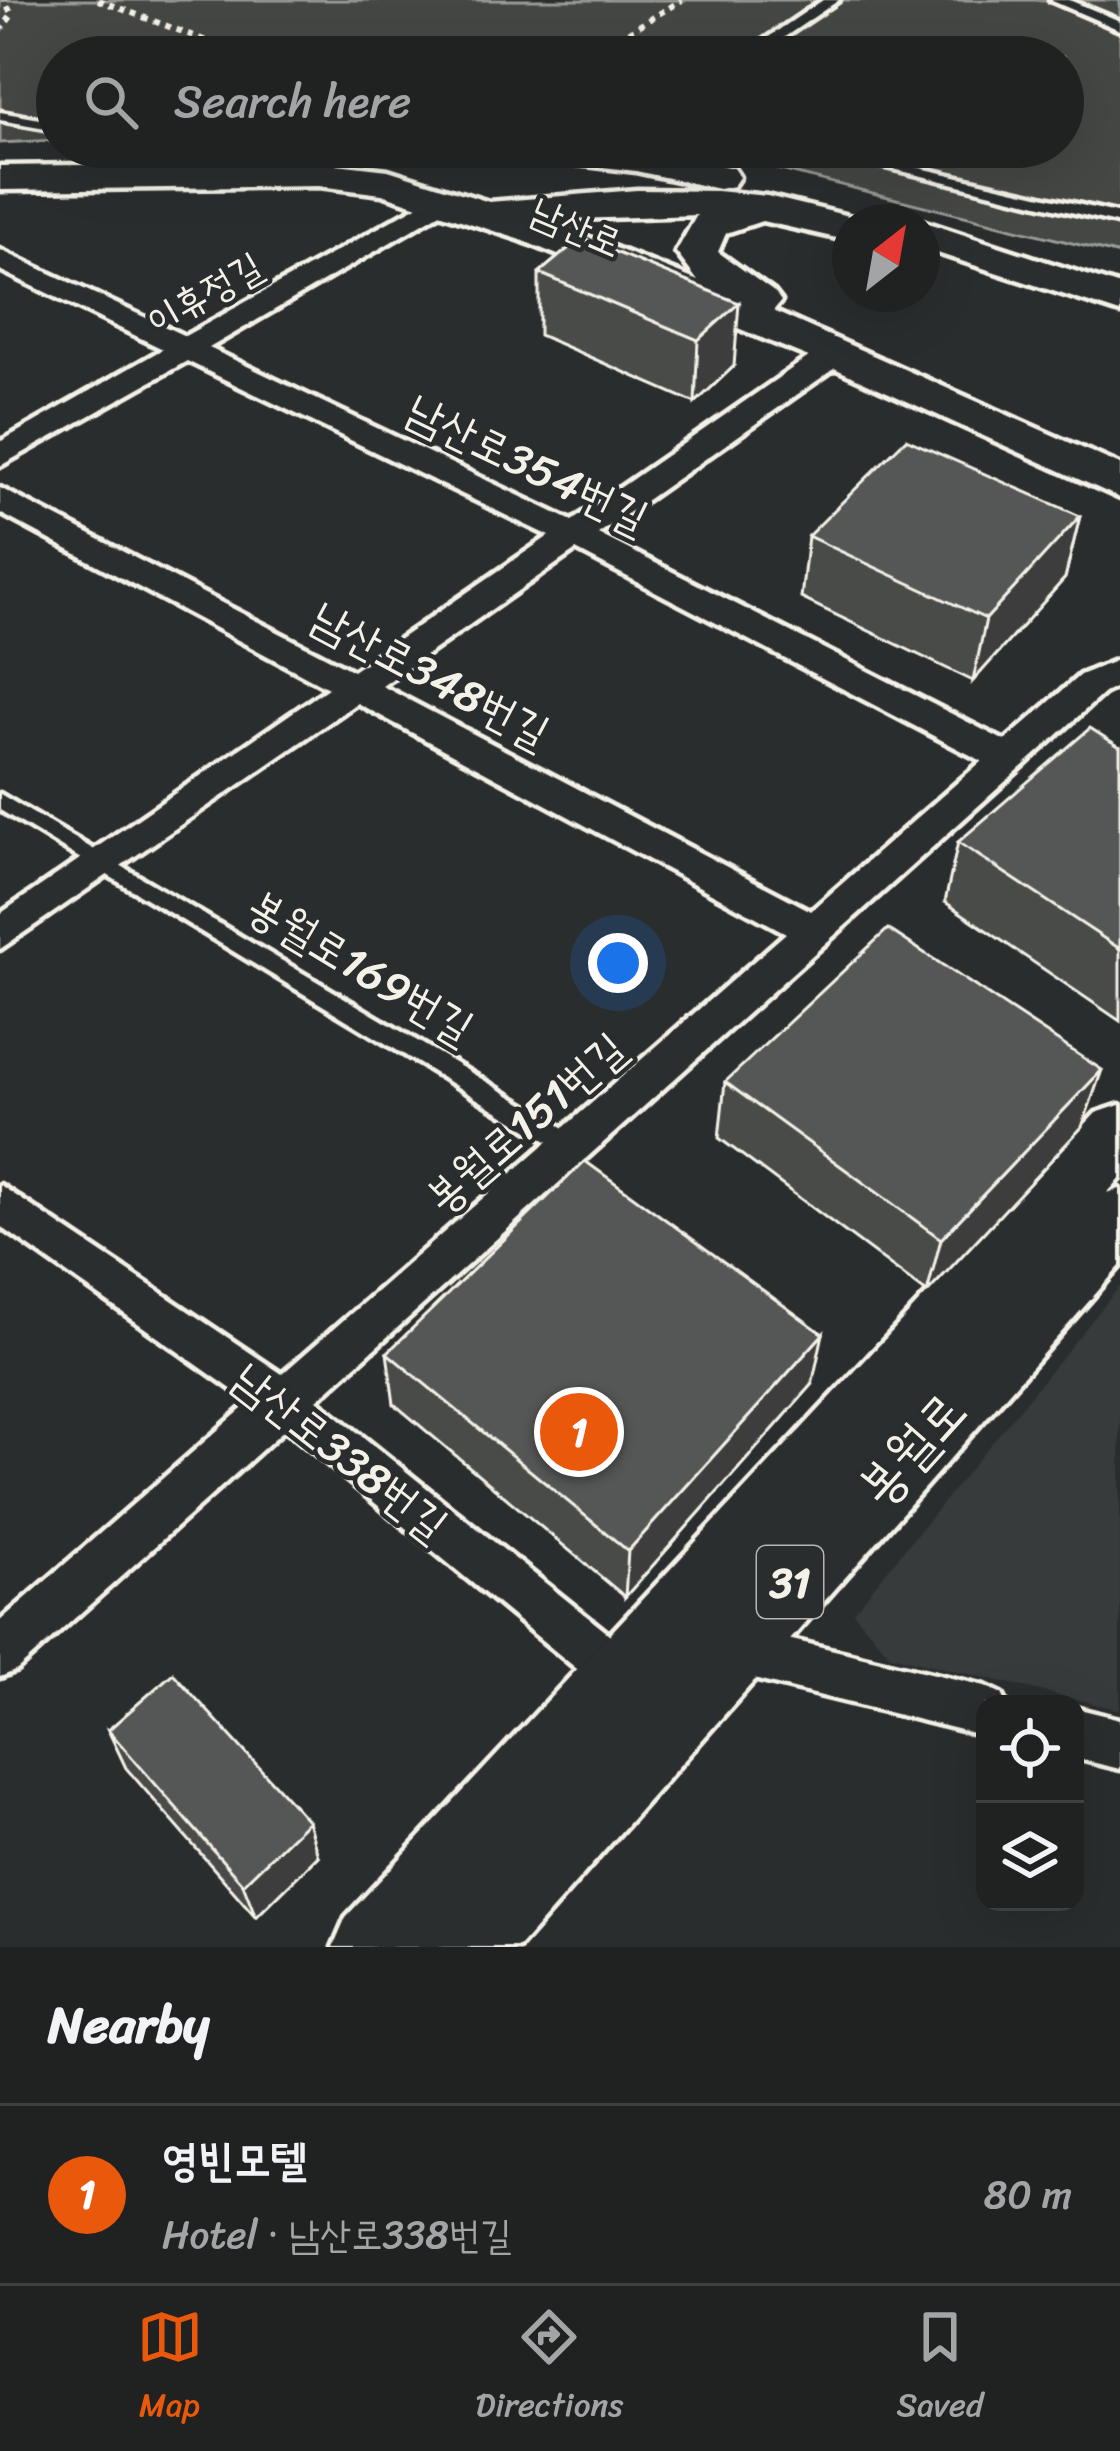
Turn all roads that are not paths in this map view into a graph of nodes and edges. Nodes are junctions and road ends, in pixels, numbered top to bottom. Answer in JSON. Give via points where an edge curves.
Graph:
{"nodes":[{"id":1,"x":832,"y":0,"type":"edge"},
{"id":2,"x":1057,"y":0,"type":"edge"},
{"id":3,"x":1120,"y":26,"type":"edge"},
{"id":4,"x":778,"y":36,"type":"edge"},
{"id":5,"x":0,"y":116,"type":"edge"},
{"id":6,"x":36,"y":122,"type":"edge"},
{"id":7,"x":36,"y":157,"type":"edge"},
{"id":8,"x":0,"y":160,"type":"edge"},
{"id":9,"x":404,"y":168,"type":"edge"},
{"id":10,"x":613,"y":168,"type":"edge"},
{"id":11,"x":678,"y":168,"type":"edge"},
{"id":12,"x":900,"y":168,"type":"edge"},
{"id":13,"x":0,"y":178,"type":"edge"},
{"id":14,"x":457,"y":202,"type":"junction"},
{"id":15,"x":832,"y":205,"type":"edge"},
{"id":16,"x":772,"y":208,"type":"junction"},
{"id":17,"x":534,"y":219,"type":"junction"},
{"id":18,"x":1120,"y":219,"type":"edge"},
{"id":19,"x":832,"y":224,"type":"edge"},
{"id":20,"x":940,"y":240,"type":"edge"},
{"id":21,"x":940,"y":253,"type":"edge"},
{"id":22,"x":0,"y":259,"type":"edge"},
{"id":23,"x":1015,"y":263,"type":"junction"},
{"id":24,"x":1120,"y":300,"type":"edge"},
{"id":25,"x":772,"y":310,"type":"junction"},
{"id":26,"x":188,"y":347,"type":"junction"},
{"id":27,"x":837,"y":352,"type":"junction"},
{"id":28,"x":0,"y":456,"type":"edge"},
{"id":29,"x":1097,"y":459,"type":"edge"},
{"id":30,"x":1120,"y":483,"type":"edge"},
{"id":31,"x":0,"y":500,"type":"edge"},
{"id":32,"x":574,"y":535,"type":"junction"},
{"id":33,"x":1120,"y":671,"type":"edge"},
{"id":34,"x":353,"y":688,"type":"junction"},
{"id":35,"x":1010,"y":759,"type":"junction"},
{"id":36,"x":0,"y":801,"type":"edge"},
{"id":37,"x":102,"y":863,"type":"junction"},
{"id":38,"x":817,"y":932,"type":"junction"},
{"id":39,"x":0,"y":934,"type":"edge"},
{"id":40,"x":1120,"y":1133,"type":"edge"},
{"id":41,"x":574,"y":1146,"type":"junction"},
{"id":42,"x":0,"y":1203,"type":"edge"},
{"id":43,"x":1120,"y":1218,"type":"edge"},
{"id":44,"x":286,"y":1402,"type":"junction"},
{"id":45,"x":729,"y":1649,"type":"junction"},
{"id":46,"x":0,"y":1653,"type":"edge"},
{"id":47,"x":646,"y":1695,"type":"junction"},
{"id":48,"x":976,"y":1709,"type":"edge"},
{"id":49,"x":1084,"y":1735,"type":"edge"},
{"id":50,"x":1120,"y":1744,"type":"edge"},
{"id":51,"x":376,"y":1947,"type":"edge"},
{"id":52,"x":462,"y":1947,"type":"edge"}],
"edges":[{"from":1,"to":4,"type":"lane"},
{"from":2,"to":3,"type":"lane"},
{"from":5,"to":6,"type":"lane"},
{"from":7,"to":8,"type":"main road","name":"남산로"},
{"from":9,"to":17,"type":"main road","name":"남산로"},
{"from":10,"to":17,"type":"main road","via":[[564,187]]},
{"from":11,"to":15,"type":"main road"},
{"from":12,"to":18,"type":"lane"},
{"from":13,"to":14,"type":"main road","name":"남산로","via":[[319,174]]},
{"from":14,"to":17,"type":"main road","name":"남산로"},
{"from":14,"to":26,"type":"street","name":"이휴정길"},
{"from":16,"to":17,"type":"main road","via":[[686,198]]},
{"from":16,"to":19,"type":"main road"},
{"from":16,"to":25,"type":"main road","via":[[724,216],[697,252],[704,266]]},
{"from":17,"to":25,"type":"main road","name":"남산로"},
{"from":17,"to":27,"type":"main road","name":"남산로"},
{"from":20,"to":23,"type":"main road"},
{"from":21,"to":23,"type":"main road"},
{"from":22,"to":26,"type":"street","name":"남산로354번길"},
{"from":23,"to":24,"type":"main road"},
{"from":25,"to":29,"type":"main road","name":"남산로"},
{"from":26,"to":28,"type":"street","name":"이휴정길"},
{"from":26,"to":32,"type":"street","name":"남산로354번길"},
{"from":27,"to":29,"type":"main road","name":"남산로"},
{"from":27,"to":32,"type":"street"},
{"from":29,"to":30,"type":"main road"},
{"from":31,"to":34,"type":"street","name":"남산로348번길"},
{"from":32,"to":34,"type":"street"},
{"from":32,"to":35,"type":"street","name":"남산로354번길"},
{"from":33,"to":35,"type":"street","name":"봉월로151번길","via":[[1092,684]]},
{"from":34,"to":37,"type":"street"},
{"from":34,"to":38,"type":"street","name":"남산로348번길"},
{"from":35,"to":38,"type":"street","name":"봉월로151번길"},
{"from":36,"to":37,"type":"lane","name":"봉월로169번길"},
{"from":37,"to":39,"type":"street"},
{"from":37,"to":41,"type":"lane","name":"봉월로169번길"},
{"from":38,"to":41,"type":"street","name":"봉월로151번길"},
{"from":40,"to":47,"type":"main road","name":"봉월로","via":[[912,1364]]},
{"from":41,"to":44,"type":"street","name":"봉월로151번길"},
{"from":42,"to":44,"type":"street","name":"남산로338번길"},
{"from":43,"to":45,"type":"main road","name":"봉월로","number":"31"},
{"from":44,"to":46,"type":"street","name":"봉월로151번길"},
{"from":44,"to":47,"type":"street","name":"남산로338번길"},
{"from":45,"to":47,"type":"main road","name":"봉월로","number":"31"},
{"from":45,"to":48,"type":"street"},
{"from":47,"to":51,"type":"main road"},
{"from":47,"to":52,"type":"main road","name":"봉월로","number":"31"},
{"from":49,"to":50,"type":"street"}]}
